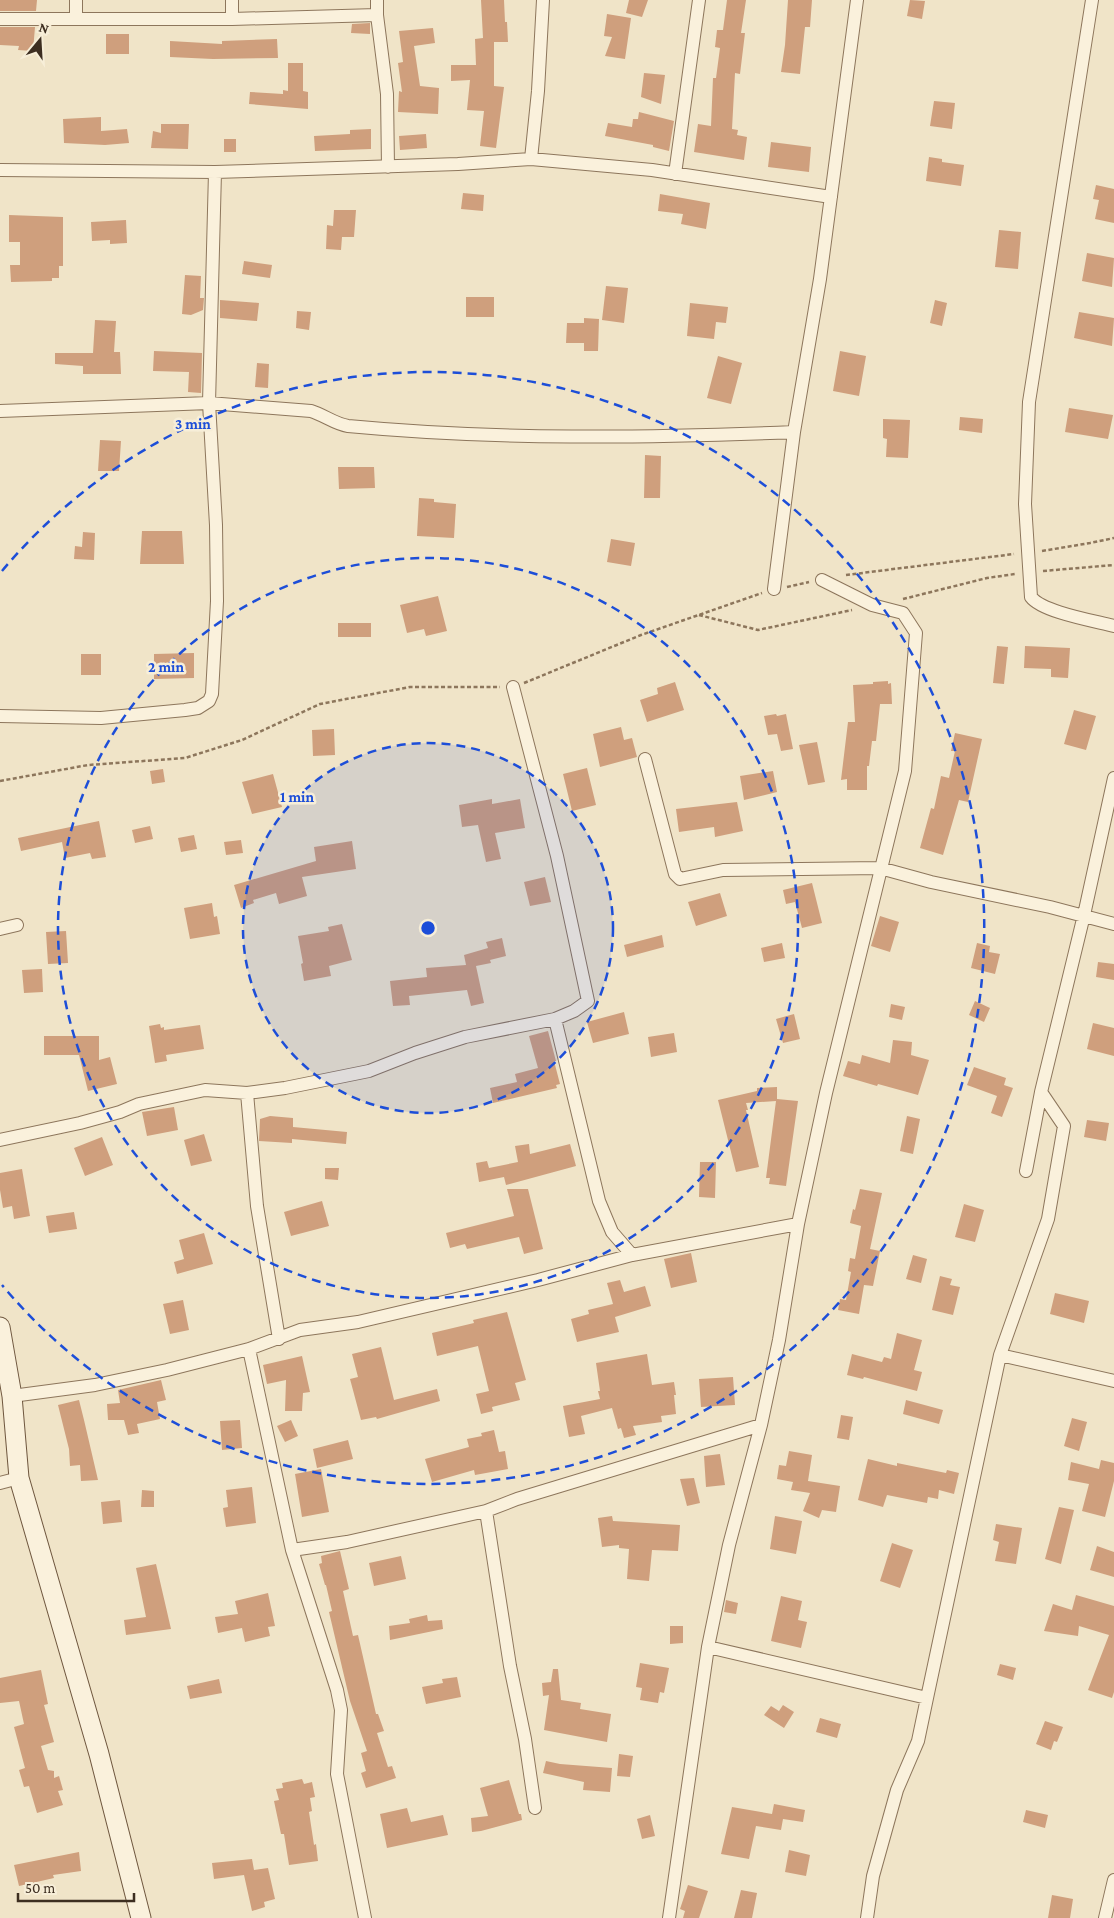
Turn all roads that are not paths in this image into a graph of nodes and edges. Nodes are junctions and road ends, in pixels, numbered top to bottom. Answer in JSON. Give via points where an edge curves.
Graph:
{"nodes":[{"id":1,"x":76,"y":0,"type":"edge"},
{"id":2,"x":232,"y":0,"type":"edge"},
{"id":3,"x":377,"y":0,"type":"edge"},
{"id":4,"x":543,"y":0,"type":"edge"},
{"id":5,"x":699,"y":0,"type":"edge"},
{"id":6,"x":857,"y":0,"type":"edge"},
{"id":7,"x":1092,"y":0,"type":"edge"},
{"id":8,"x":377,"y":15,"type":"junction"},
{"id":9,"x":0,"y":18,"type":"edge"},
{"id":10,"x":76,"y":18,"type":"junction"},
{"id":11,"x":232,"y":19,"type":"junction"},
{"id":12,"x":531,"y":159,"type":"junction"},
{"id":13,"x":388,"y":166,"type":"junction"},
{"id":14,"x":0,"y":170,"type":"edge"},
{"id":15,"x":214,"y":172,"type":"junction"},
{"id":16,"x":675,"y":174,"type":"junction"},
{"id":17,"x":831,"y":197,"type":"junction"},
{"id":18,"x":209,"y":403,"type":"junction"},
{"id":19,"x":0,"y":411,"type":"edge"},
{"id":20,"x":794,"y":432,"type":"junction"},
{"id":21,"x":822,"y":580,"type":"road end"},
{"id":22,"x":774,"y":589,"type":"road end"},
{"id":23,"x":1114,"y":626,"type":"edge"},
{"id":24,"x":513,"y":687,"type":"road end"},
{"id":25,"x":0,"y":716,"type":"edge"},
{"id":26,"x":645,"y":759,"type":"dead end"},
{"id":27,"x":1114,"y":778,"type":"edge"},
{"id":28,"x":880,"y":868,"type":"junction"},
{"id":29,"x":1084,"y":915,"type":"junction"},
{"id":30,"x":1114,"y":924,"type":"edge"},
{"id":31,"x":17,"y":925,"type":"dead end"},
{"id":32,"x":0,"y":930,"type":"edge"},
{"id":33,"x":556,"y":1019,"type":"junction"},
{"id":34,"x":1040,"y":1092,"type":"junction"},
{"id":35,"x":247,"y":1093,"type":"junction"},
{"id":36,"x":0,"y":1140,"type":"edge"},
{"id":37,"x":1026,"y":1172,"type":"dead end"},
{"id":38,"x":798,"y":1224,"type":"junction"},
{"id":39,"x":632,"y":1255,"type":"junction"},
{"id":40,"x":0,"y":1327,"type":"edge"},
{"id":41,"x":279,"y":1338,"type":"junction"},
{"id":42,"x":249,"y":1349,"type":"junction"},
{"id":43,"x":1000,"y":1355,"type":"junction"},
{"id":44,"x":1114,"y":1381,"type":"edge"},
{"id":45,"x":12,"y":1396,"type":"junction"},
{"id":46,"x":761,"y":1426,"type":"junction"},
{"id":47,"x":20,"y":1478,"type":"junction"},
{"id":48,"x":0,"y":1483,"type":"edge"},
{"id":49,"x":486,"y":1511,"type":"junction"},
{"id":50,"x":292,"y":1550,"type":"junction"},
{"id":51,"x":708,"y":1647,"type":"junction"},
{"id":52,"x":928,"y":1698,"type":"junction"},
{"id":53,"x":535,"y":1808,"type":"dead end"},
{"id":54,"x":1114,"y":1880,"type":"edge"},
{"id":55,"x":141,"y":1918,"type":"edge"},
{"id":56,"x":365,"y":1918,"type":"edge"},
{"id":57,"x":669,"y":1918,"type":"edge"},
{"id":58,"x":867,"y":1918,"type":"edge"},
{"id":59,"x":1105,"y":1918,"type":"edge"}],
"edges":[{"from":1,"to":10,"type":"street"},
{"from":2,"to":11,"type":"street"},
{"from":3,"to":8,"type":"street"},
{"from":4,"to":12,"type":"street"},
{"from":5,"to":16,"type":"street"},
{"from":6,"to":17,"type":"street"},
{"from":7,"to":23,"type":"street","via":[[1029,402],[1025,504],[1031,597],[1035,603]]},
{"from":8,"to":11,"type":"street"},
{"from":8,"to":13,"type":"street","via":[[387,94]]},
{"from":9,"to":10,"type":"street"},
{"from":10,"to":11,"type":"street"},
{"from":12,"to":13,"type":"street"},
{"from":12,"to":16,"type":"street"},
{"from":13,"to":15,"type":"street"},
{"from":14,"to":15,"type":"street"},
{"from":15,"to":18,"type":"street"},
{"from":16,"to":17,"type":"street"},
{"from":17,"to":20,"type":"street"},
{"from":18,"to":19,"type":"street"},
{"from":18,"to":20,"type":"street","via":[[311,411],[348,426],[426,433],[683,436]]},
{"from":18,"to":25,"type":"street","via":[[217,601],[209,701],[198,708],[101,718]]},
{"from":20,"to":22,"type":"street"},
{"from":21,"to":28,"type":"street","via":[[872,605],[903,613],[916,633],[905,771]]},
{"from":24,"to":33,"type":"street","via":[[557,856],[588,1001]]},
{"from":26,"to":28,"type":"street","via":[[675,874],[680,879],[723,870]]},
{"from":27,"to":29,"type":"street"},
{"from":28,"to":29,"type":"street"},
{"from":28,"to":38,"type":"street"},
{"from":29,"to":30,"type":"street"},
{"from":29,"to":34,"type":"street"},
{"from":31,"to":32,"type":"street"},
{"from":33,"to":35,"type":"street","via":[[465,1037],[369,1071]]},
{"from":33,"to":39,"type":"street","via":[[599,1201],[612,1232]]},
{"from":34,"to":37,"type":"street"},
{"from":34,"to":43,"type":"street","via":[[1064,1126],[1048,1220]]},
{"from":35,"to":36,"type":"street","via":[[205,1090]]},
{"from":35,"to":41,"type":"street","via":[[257,1206]]},
{"from":38,"to":39,"type":"street"},
{"from":38,"to":46,"type":"street"},
{"from":39,"to":41,"type":"street","via":[[358,1322],[300,1330]]},
{"from":40,"to":45,"type":"main road"},
{"from":41,"to":42,"type":"street"},
{"from":42,"to":45,"type":"street","via":[[95,1385]]},
{"from":42,"to":50,"type":"street"},
{"from":43,"to":44,"type":"street"},
{"from":43,"to":52,"type":"street"},
{"from":45,"to":47,"type":"main road"},
{"from":46,"to":49,"type":"street"},
{"from":46,"to":51,"type":"street","via":[[729,1545]]},
{"from":47,"to":48,"type":"street"},
{"from":47,"to":55,"type":"main road","via":[[99,1754]]},
{"from":49,"to":50,"type":"street","via":[[347,1542]]},
{"from":49,"to":53,"type":"street"},
{"from":50,"to":56,"type":"street","via":[[341,1710],[337,1774]]},
{"from":51,"to":52,"type":"street"},
{"from":51,"to":57,"type":"street"},
{"from":52,"to":58,"type":"street","via":[[918,1741],[897,1790],[873,1876]]},
{"from":54,"to":59,"type":"street"}]}
